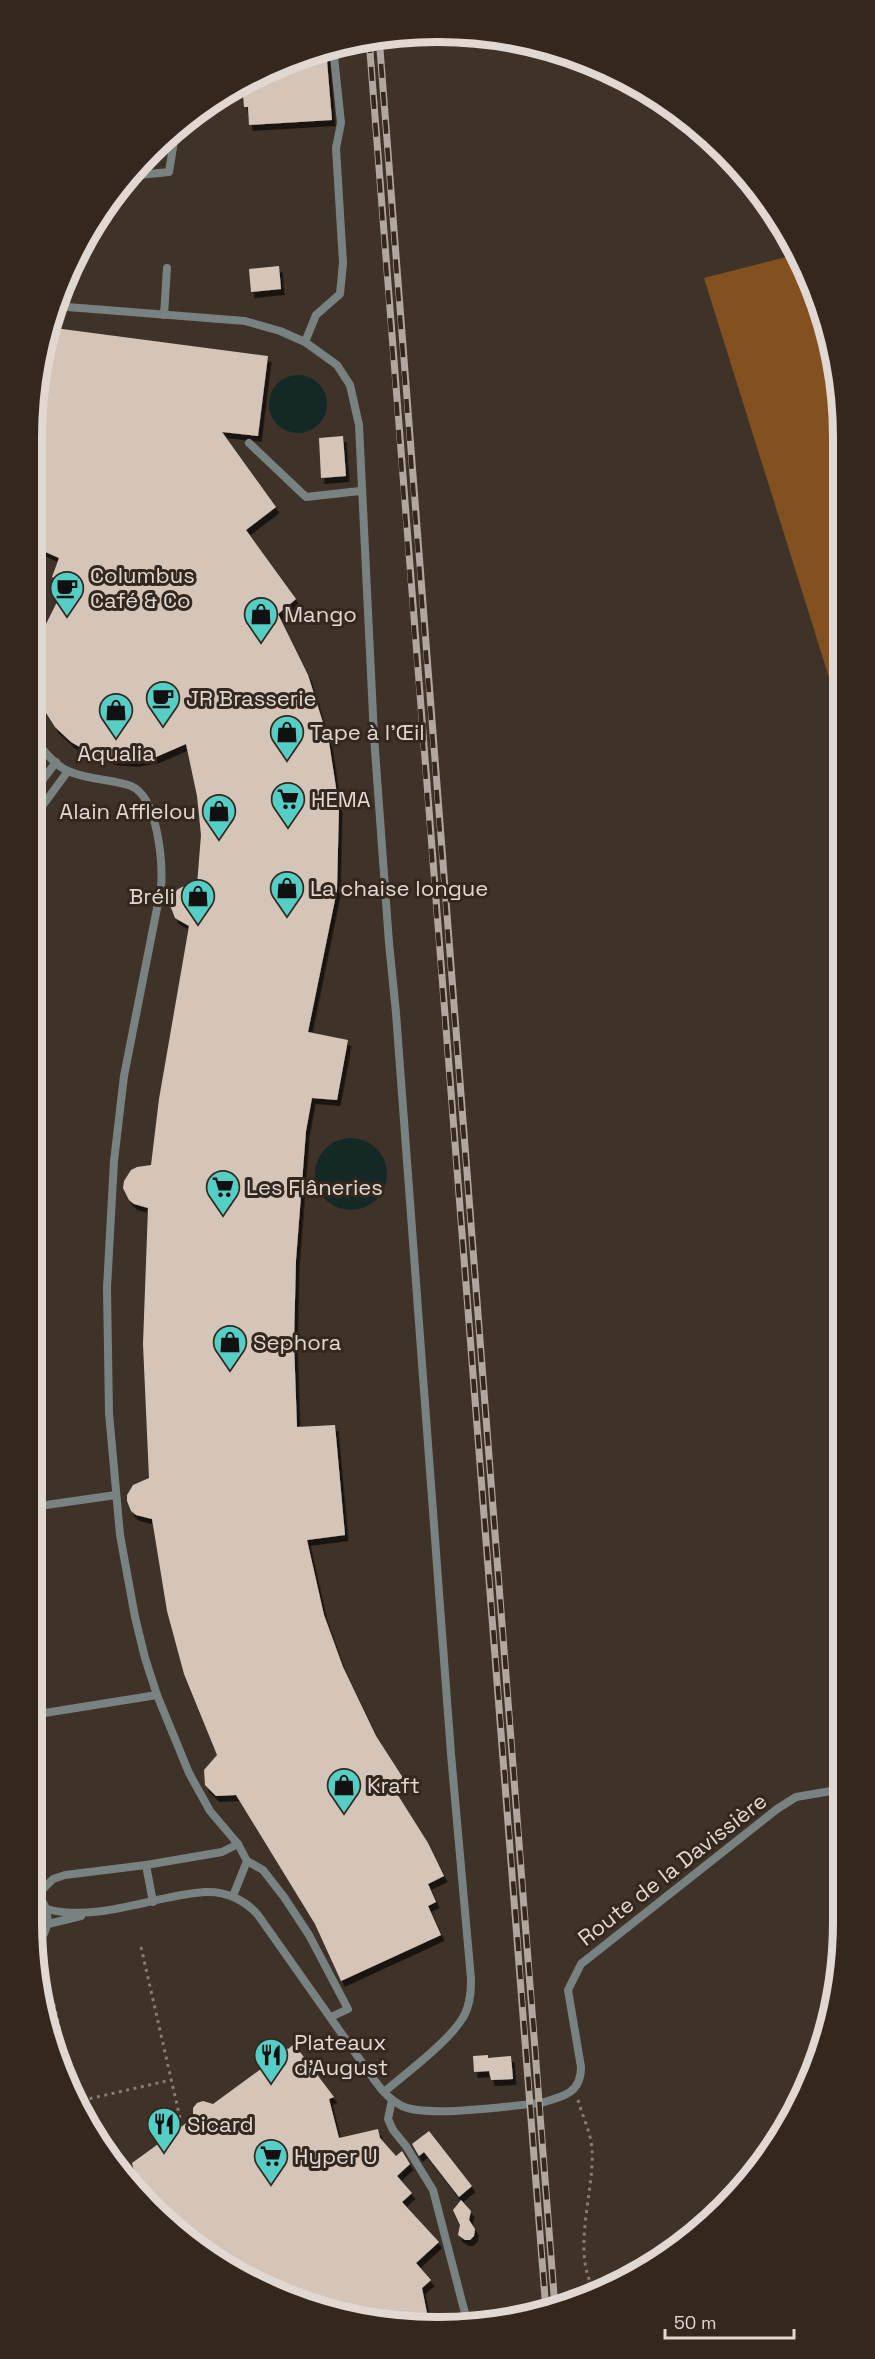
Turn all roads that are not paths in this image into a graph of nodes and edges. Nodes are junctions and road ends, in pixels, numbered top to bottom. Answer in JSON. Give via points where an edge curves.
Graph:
{"nodes":[{"id":1,"x":334,"y":55,"type":"edge"},
{"id":2,"x":174,"y":143,"type":"edge"},
{"id":3,"x":142,"y":175,"type":"edge"},
{"id":4,"x":167,"y":267,"type":"dead end"},
{"id":5,"x":64,"y":307,"type":"edge"},
{"id":6,"x":164,"y":315,"type":"junction"},
{"id":7,"x":305,"y":342,"type":"junction"},
{"id":8,"x":249,"y":443,"type":"dead end"},
{"id":9,"x":360,"y":491,"type":"junction"},
{"id":10,"x":42,"y":747,"type":"edge"},
{"id":11,"x":56,"y":762,"type":"junction"},
{"id":12,"x":68,"y":771,"type":"junction"},
{"id":13,"x":42,"y":781,"type":"edge"},
{"id":14,"x":42,"y":806,"type":"edge"},
{"id":15,"x":116,"y":1495,"type":"junction"},
{"id":16,"x":42,"y":1506,"type":"edge"},
{"id":17,"x":157,"y":1695,"type":"junction"},
{"id":18,"x":42,"y":1713,"type":"edge"},
{"id":19,"x":833,"y":1791,"type":"edge"},
{"id":20,"x":238,"y":1844,"type":"junction"},
{"id":21,"x":247,"y":1862,"type":"junction"},
{"id":22,"x":146,"y":1865,"type":"junction"},
{"id":23,"x":42,"y":1887,"type":"edge"},
{"id":24,"x":233,"y":1896,"type":"junction"},
{"id":25,"x":153,"y":1902,"type":"junction"},
{"id":26,"x":42,"y":1903,"type":"edge"},
{"id":27,"x":47,"y":1909,"type":"junction"},
{"id":28,"x":108,"y":1909,"type":"junction"},
{"id":29,"x":48,"y":1924,"type":"junction"},
{"id":30,"x":43,"y":1936,"type":"edge"},
{"id":31,"x":331,"y":2017,"type":"junction"},
{"id":32,"x":384,"y":2092,"type":"junction"},
{"id":33,"x":392,"y":2100,"type":"junction"},
{"id":34,"x":466,"y":2316,"type":"edge"}],
"edges":[{"from":1,"to":7,"type":"lane","via":[[341,123],[336,148],[343,263],[340,294],[316,315]]},
{"from":2,"to":3,"type":"lane","via":[[169,172]]},
{"from":4,"to":6,"type":"lane"},
{"from":5,"to":6,"type":"lane"},
{"from":6,"to":7,"type":"lane","via":[[245,321]]},
{"from":7,"to":9,"type":"lane","via":[[337,365],[350,385],[359,425]]},
{"from":8,"to":9,"type":"lane","via":[[306,497]]},
{"from":9,"to":32,"type":"lane","via":[[388,925],[471,1979],[471,1995],[453,2032]]},
{"from":10,"to":11,"type":"lane"},
{"from":11,"to":12,"type":"lane"},
{"from":11,"to":13,"type":"lane"},
{"from":12,"to":14,"type":"lane"},
{"from":12,"to":15,"type":"lane","via":[[131,786],[141,792],[155,829],[163,870],[124,1076],[112,1183],[107,1288],[109,1413]]},
{"from":15,"to":16,"type":"lane"},
{"from":15,"to":17,"type":"lane","via":[[135,1617]]},
{"from":17,"to":18,"type":"lane"},
{"from":17,"to":20,"type":"lane","via":[[189,1773],[210,1812]]},
{"from":19,"to":33,"type":"lane","name":"Route de la Davissière","via":[[796,1797],[777,1809],[581,1964],[568,1990],[581,2067],[575,2090],[540,2103],[436,2111],[404,2107]]},
{"from":20,"to":21,"type":"lane"},
{"from":20,"to":22,"type":"lane","via":[[222,1852]]},
{"from":21,"to":24,"type":"lane"},
{"from":21,"to":31,"type":"lane","via":[[263,1870],[309,1935],[348,2009]]},
{"from":22,"to":23,"type":"lane","via":[[65,1875]]},
{"from":22,"to":25,"type":"lane"},
{"from":24,"to":25,"type":"lane","via":[[206,1892]]},
{"from":24,"to":31,"type":"lane","via":[[258,1914]]},
{"from":25,"to":28,"type":"lane"},
{"from":26,"to":27,"type":"lane"},
{"from":27,"to":28,"type":"lane","via":[[62,1913]]},
{"from":27,"to":29,"type":"lane"},
{"from":28,"to":29,"type":"lane"},
{"from":29,"to":30,"type":"lane"},
{"from":31,"to":32,"type":"lane"},
{"from":32,"to":33,"type":"lane"},
{"from":33,"to":34,"type":"lane","via":[[388,2119],[433,2190]]}]}
